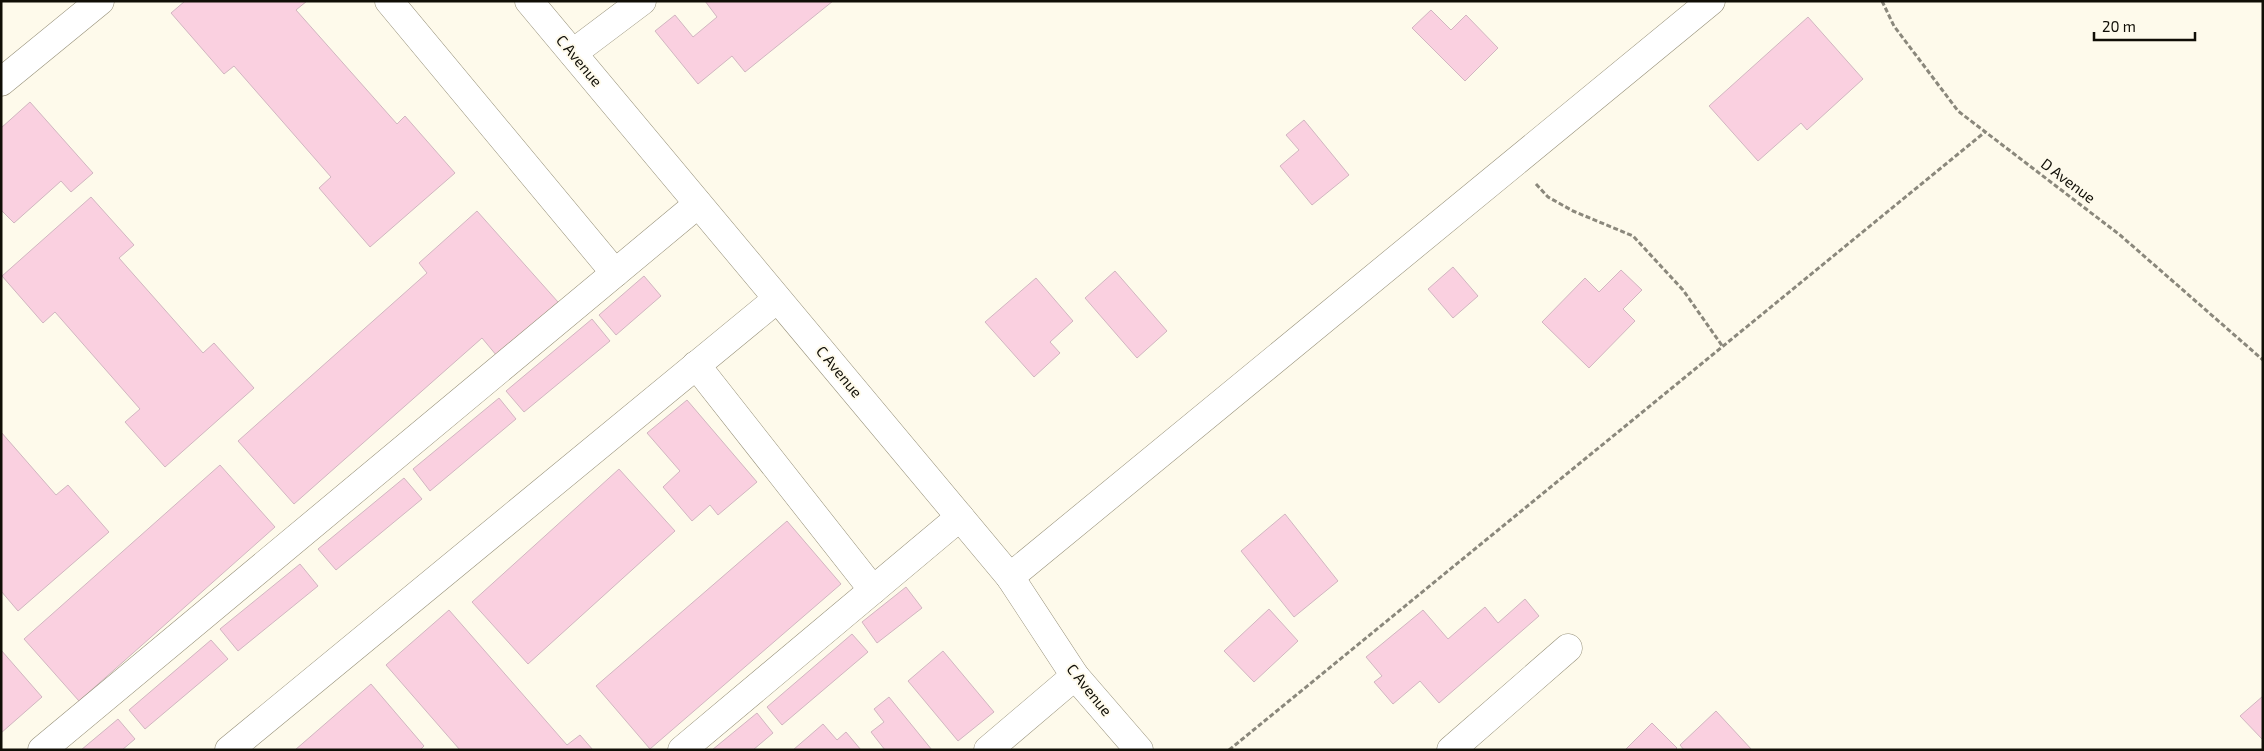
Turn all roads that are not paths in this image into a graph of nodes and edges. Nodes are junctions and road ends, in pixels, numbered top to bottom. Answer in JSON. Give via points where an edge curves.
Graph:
{"nodes":[{"id":1,"x":100,"y":1,"type":"edge"},
{"id":2,"x":389,"y":1,"type":"edge"},
{"id":3,"x":529,"y":1,"type":"edge"},
{"id":4,"x":642,"y":1,"type":"edge"},
{"id":5,"x":1712,"y":1,"type":"edge"},
{"id":6,"x":572,"y":53,"type":"junction"},
{"id":7,"x":6,"y":68,"type":"edge"},
{"id":8,"x":698,"y":204,"type":"junction"},
{"id":9,"x":615,"y":273,"type":"junction"},
{"id":10,"x":777,"y":299,"type":"junction"},
{"id":11,"x":696,"y":365,"type":"junction"},
{"id":12,"x":960,"y":517,"type":"junction"},
{"id":13,"x":1010,"y":577,"type":"junction"},
{"id":14,"x":874,"y":590,"type":"junction"},
{"id":15,"x":1568,"y":648,"type":"dead end"},
{"id":16,"x":1075,"y":676,"type":"junction"},
{"id":17,"x":42,"y":750,"type":"edge"},
{"id":18,"x":229,"y":750,"type":"edge"},
{"id":19,"x":682,"y":750,"type":"edge"},
{"id":20,"x":988,"y":750,"type":"edge"},
{"id":21,"x":1139,"y":750,"type":"edge"},
{"id":22,"x":1450,"y":750,"type":"edge"}],
"edges":[{"from":1,"to":7,"type":"street"},
{"from":2,"to":9,"type":"street"},
{"from":3,"to":6,"type":"street","name":"C Avenue"},
{"from":4,"to":6,"type":"street"},
{"from":5,"to":13,"type":"street"},
{"from":6,"to":8,"type":"street","name":"C Avenue"},
{"from":8,"to":9,"type":"street"},
{"from":8,"to":10,"type":"street","name":"C Avenue"},
{"from":9,"to":17,"type":"street"},
{"from":10,"to":11,"type":"street"},
{"from":10,"to":12,"type":"street","name":"C Avenue"},
{"from":11,"to":14,"type":"street"},
{"from":11,"to":18,"type":"street"},
{"from":12,"to":13,"type":"street","name":"C Avenue"},
{"from":12,"to":14,"type":"street"},
{"from":13,"to":16,"type":"street","name":"C Avenue"},
{"from":14,"to":19,"type":"street"},
{"from":15,"to":22,"type":"street"},
{"from":16,"to":20,"type":"street"},
{"from":16,"to":21,"type":"street","name":"C Avenue"}]}
